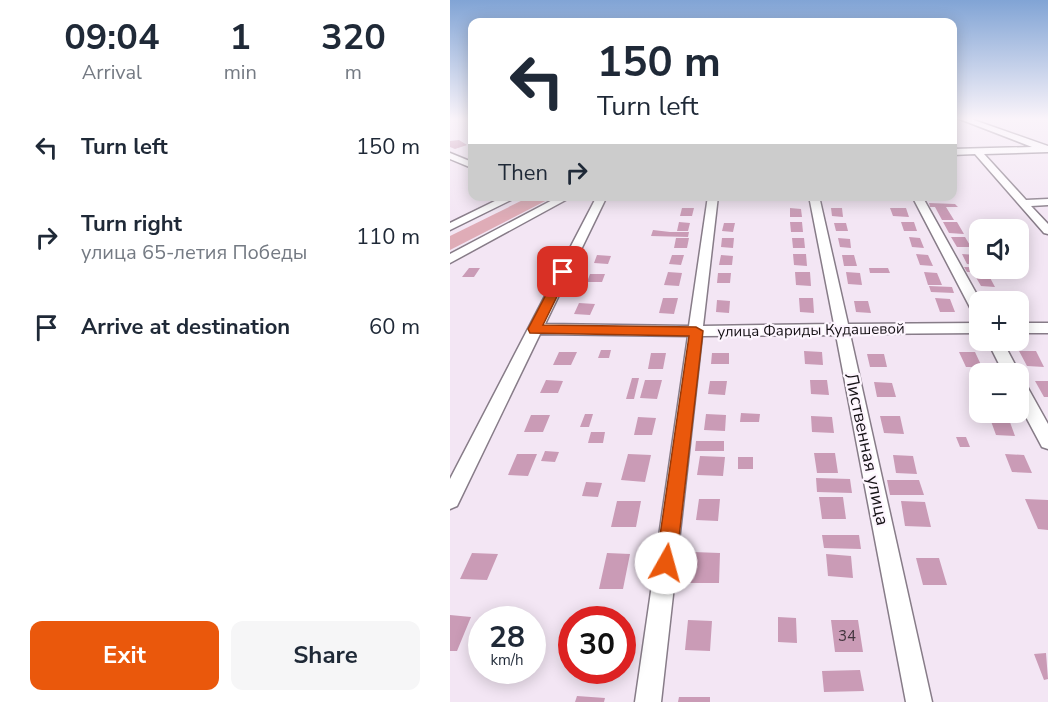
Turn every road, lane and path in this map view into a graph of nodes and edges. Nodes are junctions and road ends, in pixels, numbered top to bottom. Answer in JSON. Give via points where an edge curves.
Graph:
{"nodes":[{"id":1,"x":1007,"y":151,"type":"edge"},
{"id":2,"x":957,"y":152,"type":"edge"},
{"id":3,"x":978,"y":152,"type":"junction"},
{"id":4,"x":450,"y":156,"type":"edge"},
{"id":5,"x":468,"y":163,"type":"edge"},
{"id":6,"x":504,"y":201,"type":"edge"},
{"id":7,"x":559,"y":201,"type":"edge"},
{"id":8,"x":599,"y":201,"type":"edge"},
{"id":9,"x":712,"y":201,"type":"edge"},
{"id":10,"x":815,"y":201,"type":"edge"},
{"id":11,"x":920,"y":201,"type":"edge"},
{"id":12,"x":1048,"y":202,"type":"edge"},
{"id":13,"x":1023,"y":203,"type":"junction"},
{"id":14,"x":450,"y":227,"type":"edge"},
{"id":15,"x":1048,"y":231,"type":"edge"},
{"id":16,"x":450,"y":259,"type":"edge"},
{"id":17,"x":969,"y":293,"type":"edge"},
{"id":18,"x":969,"y":328,"type":"edge"},
{"id":19,"x":1029,"y":328,"type":"edge"},
{"id":20,"x":1048,"y":328,"type":"edge"},
{"id":21,"x":534,"y":329,"type":"junction"},
{"id":22,"x":842,"y":330,"type":"junction"},
{"id":23,"x":696,"y":331,"type":"junction"},
{"id":24,"x":1029,"y":406,"type":"edge"},
{"id":25,"x":1048,"y":441,"type":"edge"},
{"id":26,"x":450,"y":499,"type":"edge"},
{"id":27,"x":648,"y":702,"type":"edge"},
{"id":28,"x":919,"y":702,"type":"edge"}],
"edges":[{"from":1,"to":3,"type":"street"},
{"from":2,"to":3,"type":"street"},
{"from":3,"to":13,"type":"street"},
{"from":4,"to":5,"type":"street"},
{"from":6,"to":14,"type":"street"},
{"from":7,"to":16,"type":"street"},
{"from":8,"to":21,"type":"street"},
{"from":9,"to":23,"type":"street"},
{"from":10,"to":22,"type":"street","name":"Лиственная улица"},
{"from":11,"to":17,"type":"street"},
{"from":12,"to":13,"type":"street"},
{"from":13,"to":15,"type":"street"},
{"from":18,"to":22,"type":"street","name":"улица Фариды Кудашевой"},
{"from":19,"to":20,"type":"street"},
{"from":21,"to":23,"type":"street","name":"улица Фариды Кудашевой"},
{"from":21,"to":26,"type":"street"},
{"from":22,"to":23,"type":"street","name":"улица Фариды Кудашевой"},
{"from":22,"to":28,"type":"street","name":"Лиственная улица"},
{"from":23,"to":27,"type":"street"},
{"from":24,"to":25,"type":"street"}]}
